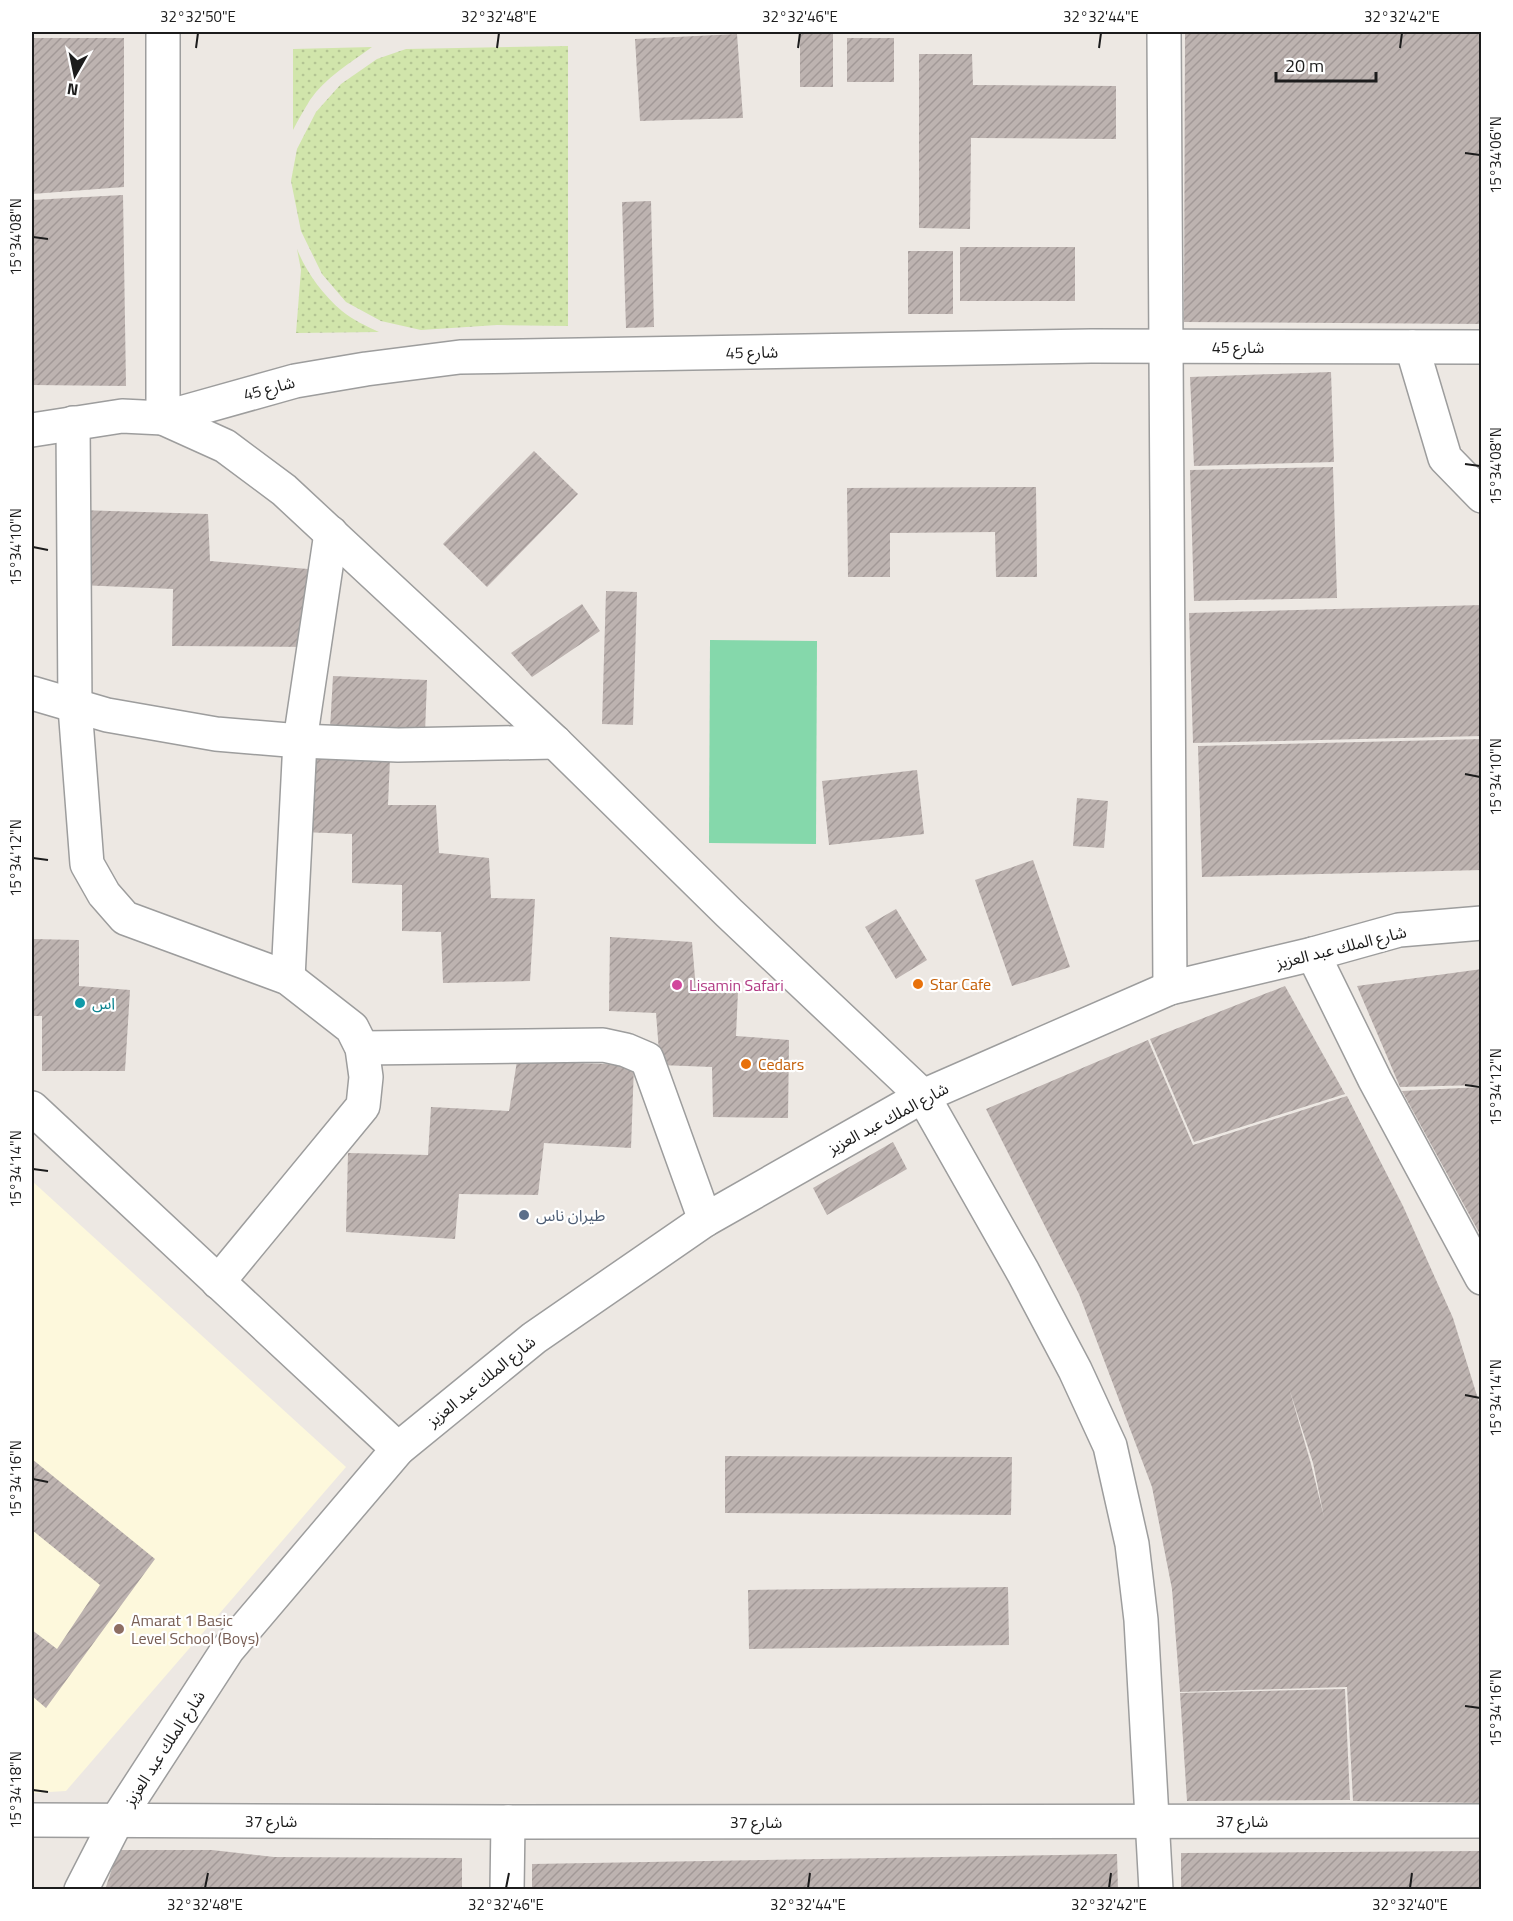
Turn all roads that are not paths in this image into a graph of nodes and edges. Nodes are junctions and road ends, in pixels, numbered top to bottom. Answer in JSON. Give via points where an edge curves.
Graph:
{"nodes":[{"id":1,"x":163,"y":32,"type":"edge"},
{"id":2,"x":1164,"y":32,"type":"edge"},
{"id":3,"x":1165,"y":347,"type":"junction"},
{"id":4,"x":1412,"y":347,"type":"junction"},
{"id":5,"x":1482,"y":348,"type":"edge"},
{"id":6,"x":163,"y":418,"type":"junction"},
{"id":7,"x":73,"y":423,"type":"junction"},
{"id":8,"x":32,"y":430,"type":"edge"},
{"id":9,"x":1482,"y":496,"type":"edge"},
{"id":10,"x":331,"y":533,"type":"junction"},
{"id":11,"x":32,"y":693,"type":"edge"},
{"id":12,"x":75,"y":707,"type":"junction"},
{"id":13,"x":300,"y":741,"type":"junction"},
{"id":14,"x":555,"y":742,"type":"junction"},
{"id":15,"x":1482,"y":922,"type":"edge"},
{"id":16,"x":1313,"y":954,"type":"junction"},
{"id":17,"x":288,"y":978,"type":"junction"},
{"id":18,"x":1170,"y":988,"type":"junction"},
{"id":19,"x":362,"y":1048,"type":"junction"},
{"id":20,"x":923,"y":1096,"type":"junction"},
{"id":21,"x":32,"y":1108,"type":"edge"},
{"id":22,"x":705,"y":1220,"type":"junction"},
{"id":23,"x":1482,"y":1278,"type":"edge"},
{"id":24,"x":218,"y":1282,"type":"junction"},
{"id":25,"x":398,"y":1449,"type":"junction"},
{"id":26,"x":32,"y":1820,"type":"edge"},
{"id":27,"x":117,"y":1820,"type":"junction"},
{"id":28,"x":1152,"y":1821,"type":"junction"},
{"id":29,"x":1482,"y":1821,"type":"edge"},
{"id":30,"x":508,"y":1822,"type":"junction"},
{"id":31,"x":81,"y":1890,"type":"edge"},
{"id":32,"x":507,"y":1890,"type":"edge"},
{"id":33,"x":1156,"y":1890,"type":"edge"}],
"edges":[{"from":1,"to":6,"type":"street"},
{"from":2,"to":3,"type":"street"},
{"from":3,"to":4,"type":"street","name":"شارع 45"},
{"from":3,"to":6,"type":"street","name":"شارع 45","via":[[460,357],[295,381]]},
{"from":3,"to":18,"type":"street"},
{"from":4,"to":5,"type":"street","name":"شارع 45"},
{"from":4,"to":9,"type":"street","via":[[1445,458]]},
{"from":6,"to":7,"type":"street","name":"شارع 45","via":[[122,416]]},
{"from":6,"to":10,"type":"street","via":[[225,446],[284,490]]},
{"from":7,"to":8,"type":"street","name":"شارع 45"},
{"from":7,"to":12,"type":"street"},
{"from":10,"to":13,"type":"street"},
{"from":10,"to":14,"type":"street"},
{"from":11,"to":12,"type":"street"},
{"from":12,"to":13,"type":"street","via":[[216,734]]},
{"from":12,"to":17,"type":"street","via":[[87,864],[104,894],[125,918]]},
{"from":13,"to":14,"type":"street","via":[[398,745]]},
{"from":13,"to":17,"type":"street"},
{"from":14,"to":20,"type":"street"},
{"from":15,"to":16,"type":"street","name":"شارع الملك عبد العزيز","via":[[1399,930]]},
{"from":16,"to":18,"type":"street","name":"شارع الملك عبد العزيز"},
{"from":16,"to":23,"type":"street","via":[[1375,1080]]},
{"from":17,"to":19,"type":"street","via":[[352,1028]]},
{"from":18,"to":20,"type":"street","name":"شارع الملك عبد العزيز"},
{"from":19,"to":22,"type":"street","via":[[603,1045],[646,1059]]},
{"from":19,"to":24,"type":"street","via":[[366,1077],[363,1106]]},
{"from":20,"to":22,"type":"street","name":"شارع الملك عبد العزيز"},
{"from":20,"to":28,"type":"street","via":[[1049,1321],[1110,1446],[1132,1544],[1141,1620]]},
{"from":21,"to":24,"type":"street"},
{"from":22,"to":25,"type":"street","name":"شارع الملك عبد العزيز","via":[[534,1338]]},
{"from":24,"to":25,"type":"street"},
{"from":25,"to":27,"type":"street","name":"شارع الملك عبد العزيز","via":[[228,1649]]},
{"from":26,"to":27,"type":"street","name":"شارع 37"},
{"from":27,"to":30,"type":"street","name":"شارع 37"},
{"from":27,"to":31,"type":"street","name":"شارع الملك عبد العزيز"},
{"from":28,"to":29,"type":"street","name":"شارع 37"},
{"from":28,"to":30,"type":"street","name":"شارع 37"},
{"from":28,"to":33,"type":"street"},
{"from":30,"to":32,"type":"street"}]}
